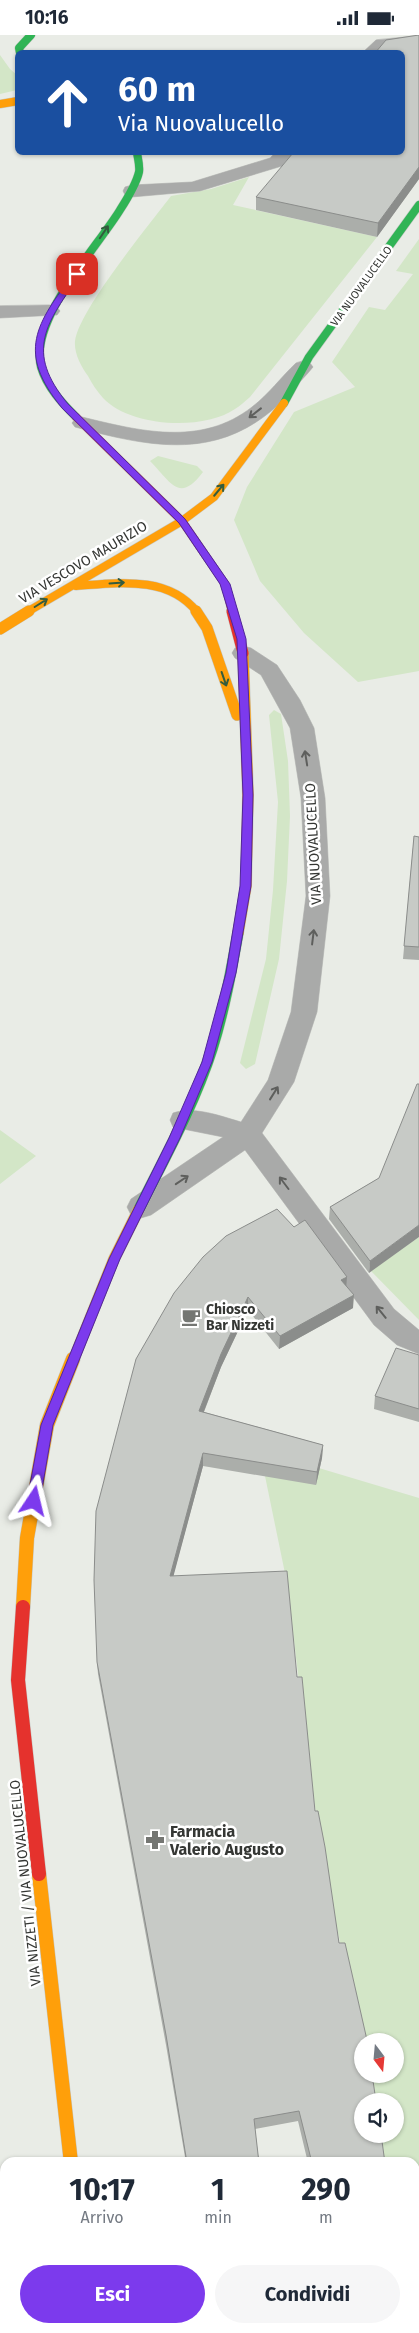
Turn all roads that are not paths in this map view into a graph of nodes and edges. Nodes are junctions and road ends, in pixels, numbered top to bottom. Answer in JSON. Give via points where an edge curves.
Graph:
{"nodes":[{"id":1,"x":31,"y":35,"type":"edge"},
{"id":2,"x":419,"y":41,"type":"edge"},
{"id":3,"x":20,"y":50,"type":"edge"},
{"id":4,"x":374,"y":50,"type":"edge"},
{"id":5,"x":15,"y":102,"type":"edge"},
{"id":6,"x":0,"y":105,"type":"edge"},
{"id":7,"x":138,"y":155,"type":"edge"},
{"id":8,"x":282,"y":155,"type":"edge"},
{"id":9,"x":132,"y":191,"type":"junction"},
{"id":10,"x":419,"y":205,"type":"edge"},
{"id":11,"x":50,"y":311,"type":"junction"},
{"id":12,"x":0,"y":312,"type":"edge"},
{"id":13,"x":303,"y":367,"type":"junction"},
{"id":14,"x":82,"y":423,"type":"junction"},
{"id":15,"x":182,"y":521,"type":"junction"},
{"id":16,"x":68,"y":586,"type":"junction"},
{"id":17,"x":0,"y":629,"type":"edge"},
{"id":18,"x":243,"y":653,"type":"junction"},
{"id":19,"x":246,"y":740,"type":"junction"},
{"id":20,"x":183,"y":1120,"type":"junction"},
{"id":21,"x":248,"y":1134,"type":"junction"},
{"id":22,"x":142,"y":1207,"type":"junction"},
{"id":23,"x":419,"y":1342,"type":"edge"},
{"id":24,"x":70,"y":2157,"type":"edge"}],
"edges":[{"from":1,"to":3,"type":"main road"},
{"from":2,"to":4,"type":"street","via":[[382,44]]},
{"from":5,"to":6,"type":"main road"},
{"from":7,"to":9,"type":"main road","via":[[140,172]]},
{"from":8,"to":9,"type":"street","via":[[276,162],[193,187]]},
{"from":11,"to":9,"type":"main road","one_way":true},
{"from":10,"to":13,"type":"main road","name":"VIA NUOVALUCELLO"},
{"from":11,"to":12,"type":"street"},
{"from":11,"to":14,"type":"main road","via":[[40,336],[42,370],[50,388]]},
{"from":13,"to":14,"type":"street","one_way":true,"via":[[255,415],[210,435],[150,439]]},
{"from":15,"to":13,"type":"main road","name":"VIA NUOVALUCELLO","one_way":true,"via":[[214,497],[240,465],[288,398]]},
{"from":14,"to":15,"type":"main road"},
{"from":15,"to":16,"type":"main road","name":"VIA VESCOVO MAURIZIO"},
{"from":15,"to":18,"type":"main road","via":[[225,584]]},
{"from":17,"to":16,"type":"main road","name":"VIA VESCOVO MAURIZIO","one_way":true},
{"from":16,"to":19,"type":"main road","one_way":true,"via":[[131,582],[180,594],[196,608],[208,632]]},
{"from":18,"to":19,"type":"main road"},
{"from":21,"to":18,"type":"street","name":"VIA NUOVALUCELLO","one_way":true,"via":[[281,1082],[304,1012],[318,896],[313,799],[302,728],[269,670]]},
{"from":19,"to":20,"type":"main road","via":[[246,886],[226,991],[207,1062]]},
{"from":20,"to":21,"type":"street"},
{"from":20,"to":22,"type":"main road","name":"VIA NIZZETI / VIA NUOVALUCELLO"},
{"from":22,"to":21,"type":"street","one_way":true},
{"from":23,"to":21,"type":"street","one_way":true,"via":[[407,1337],[384,1317]]},
{"from":22,"to":24,"type":"main road","name":"VIA NIZZETI / VIA NUOVALUCELLO","via":[[114,1259],[47,1425],[27,1539],[13,1681]]}]}
